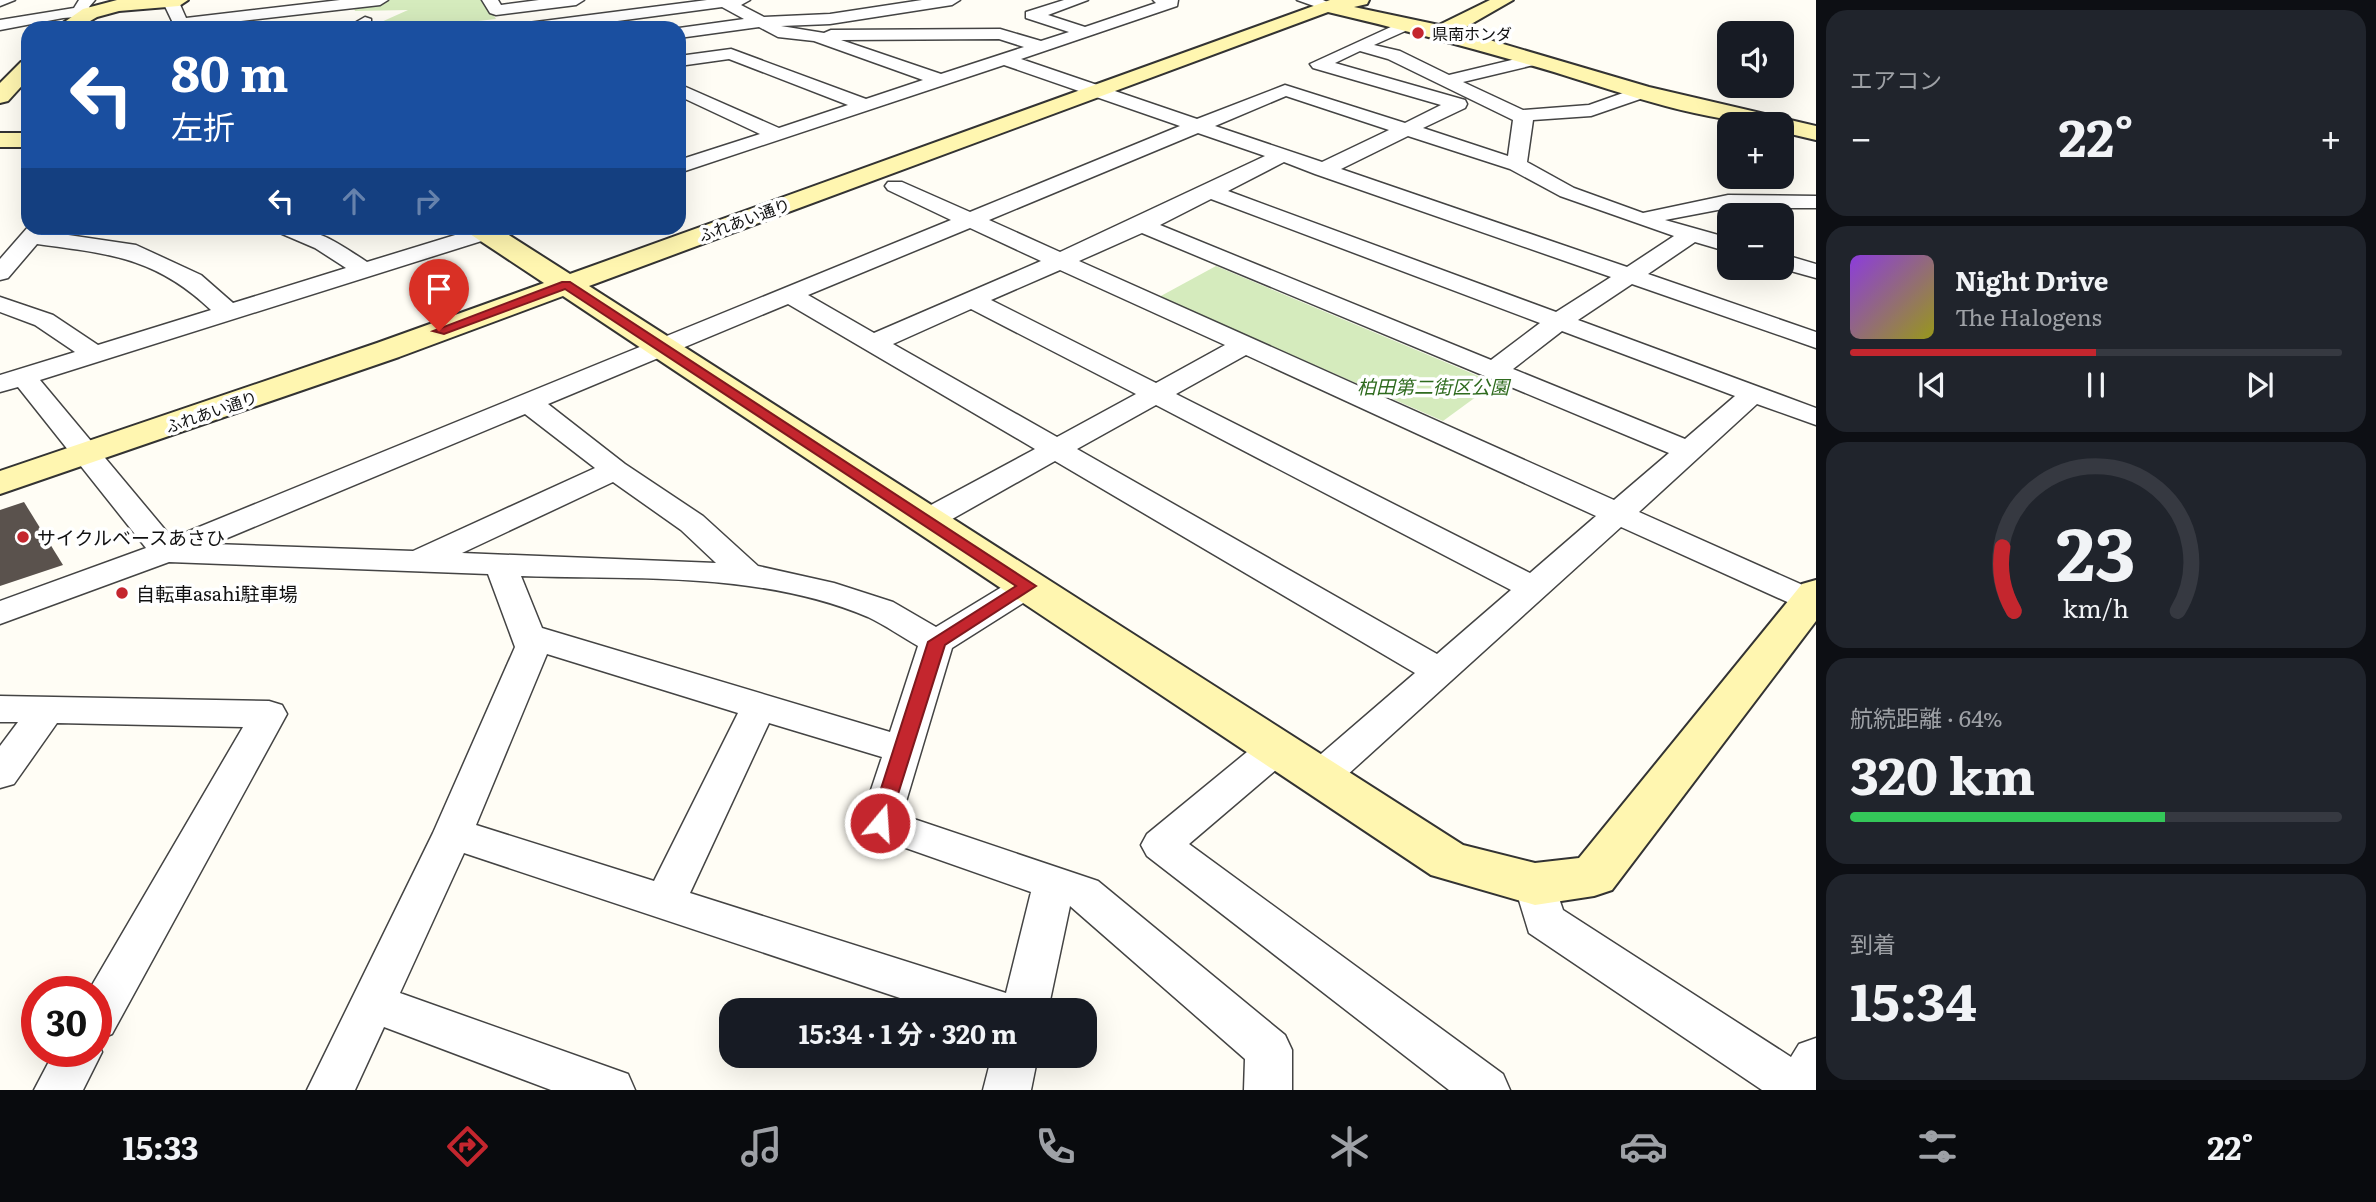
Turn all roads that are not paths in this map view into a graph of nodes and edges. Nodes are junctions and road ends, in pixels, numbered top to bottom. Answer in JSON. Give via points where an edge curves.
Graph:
{"nodes":[{"id":1,"x":7,"y":0,"type":"edge"},
{"id":2,"x":173,"y":0,"type":"edge"},
{"id":3,"x":380,"y":0,"type":"edge"},
{"id":4,"x":490,"y":0,"type":"edge"},
{"id":5,"x":576,"y":0,"type":"edge"},
{"id":6,"x":745,"y":0,"type":"edge"},
{"id":7,"x":952,"y":0,"type":"edge"},
{"id":8,"x":1080,"y":0,"type":"edge"},
{"id":9,"x":1161,"y":0,"type":"edge"},
{"id":10,"x":1305,"y":0,"type":"edge"},
{"id":11,"x":1360,"y":0,"type":"edge"},
{"id":12,"x":1504,"y":0,"type":"edge"},
{"id":13,"x":0,"y":1,"type":"edge"},
{"id":14,"x":360,"y":1,"type":"edge"},
{"id":15,"x":722,"y":1,"type":"edge"},
{"id":16,"x":1331,"y":3,"type":"edge"},
{"id":17,"x":85,"y":6,"type":"edge"},
{"id":18,"x":853,"y":15,"type":"junction"},
{"id":19,"x":72,"y":21,"type":"edge"},
{"id":20,"x":180,"y":21,"type":"edge"},
{"id":21,"x":197,"y":21,"type":"edge"},
{"id":22,"x":578,"y":21,"type":"edge"},
{"id":23,"x":760,"y":23,"type":"junction"},
{"id":24,"x":0,"y":25,"type":"edge"},
{"id":25,"x":1406,"y":25,"type":"junction"},
{"id":26,"x":686,"y":32,"type":"edge"},
{"id":27,"x":1086,"y":32,"type":"junction"},
{"id":28,"x":1442,"y":32,"type":"junction"},
{"id":29,"x":886,"y":35,"type":"junction"},
{"id":30,"x":816,"y":36,"type":"junction"},
{"id":31,"x":1358,"y":46,"type":"junction"},
{"id":32,"x":1043,"y":47,"type":"junction"},
{"id":33,"x":686,"y":60,"type":"edge"},
{"id":34,"x":1007,"y":60,"type":"junction"},
{"id":35,"x":1532,"y":60,"type":"junction"},
{"id":36,"x":943,"y":80,"type":"junction"},
{"id":37,"x":1445,"y":81,"type":"junction"},
{"id":38,"x":686,"y":92,"type":"edge"},
{"id":39,"x":1095,"y":92,"type":"junction"},
{"id":40,"x":1643,"y":92,"type":"junction"},
{"id":41,"x":865,"y":105,"type":"junction"},
{"id":42,"x":1520,"y":116,"type":"junction"},
{"id":43,"x":1195,"y":128,"type":"junction"},
{"id":44,"x":1406,"y":130,"type":"junction"},
{"id":45,"x":1816,"y":133,"type":"edge"},
{"id":46,"x":777,"y":134,"type":"junction"},
{"id":47,"x":0,"y":140,"type":"edge"},
{"id":48,"x":21,"y":140,"type":"edge"},
{"id":49,"x":1281,"y":156,"type":"junction"},
{"id":50,"x":689,"y":164,"type":"edge"},
{"id":51,"x":1517,"y":165,"type":"junction"},
{"id":52,"x":1322,"y":170,"type":"junction"},
{"id":53,"x":895,"y":186,"type":"dead end"},
{"id":54,"x":1212,"y":192,"type":"junction"},
{"id":55,"x":1816,"y":202,"type":"edge"},
{"id":56,"x":971,"y":220,"type":"junction"},
{"id":57,"x":1642,"y":220,"type":"junction"},
{"id":58,"x":1142,"y":225,"type":"junction"},
{"id":59,"x":1692,"y":234,"type":"junction"},
{"id":60,"x":304,"y":235,"type":"edge"},
{"id":61,"x":471,"y":235,"type":"edge"},
{"id":62,"x":497,"y":235,"type":"edge"},
{"id":63,"x":31,"y":236,"type":"edge"},
{"id":64,"x":1717,"y":241,"type":"edge"},
{"id":65,"x":0,"y":247,"type":"edge"},
{"id":66,"x":1060,"y":261,"type":"junction"},
{"id":67,"x":1794,"y":265,"type":"edge"},
{"id":68,"x":365,"y":271,"type":"junction"},
{"id":69,"x":1816,"y":271,"type":"edge"},
{"id":70,"x":0,"y":273,"type":"edge"},
{"id":71,"x":1631,"y":277,"type":"junction"},
{"id":72,"x":566,"y":285,"type":"junction"},
{"id":73,"x":790,"y":295,"type":"junction"},
{"id":74,"x":971,"y":299,"type":"junction"},
{"id":75,"x":0,"y":304,"type":"edge"},
{"id":76,"x":230,"y":314,"type":"junction"},
{"id":77,"x":1558,"y":321,"type":"junction"},
{"id":78,"x":1816,"y":340,"type":"edge"},
{"id":79,"x":873,"y":343,"type":"junction"},
{"id":80,"x":1245,"y":345,"type":"junction"},
{"id":81,"x":662,"y":348,"type":"junction"},
{"id":82,"x":97,"y":356,"type":"junction"},
{"id":83,"x":1494,"y":371,"type":"junction"},
{"id":84,"x":12,"y":381,"type":"edge"},
{"id":85,"x":1156,"y":394,"type":"junction"},
{"id":86,"x":1754,"y":394,"type":"junction"},
{"id":87,"x":530,"y":403,"type":"junction"},
{"id":88,"x":1816,"y":417,"type":"edge"},
{"id":89,"x":1056,"y":450,"type":"junction"},
{"id":90,"x":1689,"y":451,"type":"junction"},
{"id":91,"x":86,"y":454,"type":"junction"},
{"id":92,"x":615,"y":470,"type":"junction"},
{"id":93,"x":0,"y":483,"type":"edge"},
{"id":94,"x":1617,"y":514,"type":"junction"},
{"id":95,"x":927,"y":520,"type":"junction"},
{"id":96,"x":166,"y":552,"type":"junction"},
{"id":97,"x":418,"y":561,"type":"junction"},
{"id":98,"x":501,"y":565,"type":"junction"},
{"id":99,"x":747,"y":574,"type":"junction"},
{"id":100,"x":1027,"y":586,"type":"junction"},
{"id":101,"x":1534,"y":588,"type":"junction"},
{"id":102,"x":1814,"y":599,"type":"edge"},
{"id":103,"x":0,"y":613,"type":"edge"},
{"id":104,"x":528,"y":636,"type":"junction"},
{"id":105,"x":937,"y":642,"type":"junction"},
{"id":106,"x":1439,"y":671,"type":"junction"},
{"id":107,"x":759,"y":706,"type":"junction"},
{"id":108,"x":0,"y":709,"type":"edge"},
{"id":109,"x":47,"y":710,"type":"junction"},
{"id":110,"x":1277,"y":748,"type":"junction"},
{"id":111,"x":903,"y":750,"type":"junction"},
{"id":112,"x":0,"y":774,"type":"edge"},
{"id":113,"x":1321,"y":776,"type":"junction"},
{"id":114,"x":453,"y":833,"type":"junction"},
{"id":115,"x":1054,"y":883,"type":"junction"},
{"id":116,"x":1535,"y":884,"type":"junction"},
{"id":117,"x":665,"y":901,"type":"junction"},
{"id":118,"x":112,"y":992,"type":"edge"},
{"id":119,"x":961,"y":998,"type":"edge"},
{"id":120,"x":1028,"y":998,"type":"edge"},
{"id":121,"x":372,"y":1003,"type":"junction"},
{"id":122,"x":71,"y":1067,"type":"edge"},
{"id":123,"x":1012,"y":1068,"type":"edge"},
{"id":124,"x":1805,"y":1079,"type":"edge"},
{"id":125,"x":58,"y":1090,"type":"edge"},
{"id":126,"x":331,"y":1090,"type":"edge"},
{"id":127,"x":611,"y":1090,"type":"edge"},
{"id":128,"x":1007,"y":1090,"type":"edge"},
{"id":129,"x":1269,"y":1090,"type":"edge"},
{"id":130,"x":1486,"y":1090,"type":"edge"}],
"edges":[{"from":1,"to":13,"type":"street"},
{"from":2,"to":17,"type":"street"},
{"from":2,"to":20,"type":"street"},
{"from":3,"to":14,"type":"street"},
{"from":4,"to":5,"type":"street","via":[[496,10]]},
{"from":6,"to":15,"type":"street"},
{"from":7,"to":18,"type":"street"},
{"from":8,"to":27,"type":"street","via":[[1032,15]]},
{"from":9,"to":27,"type":"street","via":[[1172,3]]},
{"from":10,"to":16,"type":"street"},
{"from":11,"to":16,"type":"street","name":"ふれあい通り"},
{"from":12,"to":28,"type":"street"},
{"from":14,"to":21,"type":"street"},
{"from":15,"to":22,"type":"street"},
{"from":15,"to":23,"type":"street"},
{"from":16,"to":25,"type":"street"},
{"from":16,"to":39,"type":"street","name":"ふれあい通り"},
{"from":17,"to":19,"type":"street"},
{"from":17,"to":24,"type":"street"},
{"from":18,"to":23,"type":"street"},
{"from":18,"to":29,"type":"street"},
{"from":23,"to":26,"type":"street"},
{"from":23,"to":30,"type":"street","via":[[784,34]]},
{"from":25,"to":28,"type":"street"},
{"from":25,"to":31,"type":"street"},
{"from":27,"to":32,"type":"street"},
{"from":28,"to":35,"type":"street"},
{"from":29,"to":30,"type":"street"},
{"from":29,"to":32,"type":"street","via":[[1000,34]]},
{"from":30,"to":36,"type":"street"},
{"from":31,"to":37,"type":"street","via":[[1394,55]]},
{"from":31,"to":44,"type":"street","via":[[1319,64],[1458,104]]},
{"from":32,"to":34,"type":"street"},
{"from":33,"to":41,"type":"street","via":[[731,54]]},
{"from":34,"to":36,"type":"street"},
{"from":34,"to":39,"type":"street"},
{"from":35,"to":37,"type":"street"},
{"from":35,"to":40,"type":"street"},
{"from":36,"to":41,"type":"street"},
{"from":37,"to":42,"type":"street"},
{"from":38,"to":46,"type":"street"},
{"from":39,"to":43,"type":"street"},
{"from":39,"to":72,"type":"street","name":"ふれあい通り"},
{"from":40,"to":42,"type":"street","via":[[1591,110]]},
{"from":40,"to":45,"type":"street"},
{"from":41,"to":46,"type":"street"},
{"from":42,"to":51,"type":"street","via":[[1524,119]]},
{"from":43,"to":44,"type":"street","via":[[1285,90]]},
{"from":43,"to":49,"type":"street"},
{"from":43,"to":56,"type":"street"},
{"from":44,"to":51,"type":"street"},
{"from":44,"to":52,"type":"street"},
{"from":46,"to":50,"type":"street"},
{"from":47,"to":48,"type":"street"},
{"from":49,"to":52,"type":"street"},
{"from":49,"to":54,"type":"street"},
{"from":51,"to":57,"type":"street","via":[[1567,192]]},
{"from":52,"to":71,"type":"street"},
{"from":53,"to":56,"type":"street"},
{"from":54,"to":58,"type":"street"},
{"from":54,"to":77,"type":"street"},
{"from":55,"to":57,"type":"street","via":[[1741,200],[1672,210]]},
{"from":56,"to":66,"type":"street"},
{"from":56,"to":73,"type":"street"},
{"from":57,"to":59,"type":"street"},
{"from":58,"to":66,"type":"street"},
{"from":58,"to":83,"type":"street"},
{"from":59,"to":64,"type":"street"},
{"from":59,"to":71,"type":"street"},
{"from":60,"to":68,"type":"street"},
{"from":61,"to":68,"type":"street"},
{"from":62,"to":72,"type":"street"},
{"from":63,"to":65,"type":"street"},
{"from":63,"to":70,"type":"street"},
{"from":63,"to":76,"type":"street","via":[[128,250],[193,280]]},
{"from":66,"to":74,"type":"street"},
{"from":66,"to":80,"type":"street"},
{"from":67,"to":69,"type":"street"},
{"from":68,"to":76,"type":"street"},
{"from":71,"to":77,"type":"street"},
{"from":71,"to":78,"type":"street"},
{"from":72,"to":81,"type":"street"},
{"from":72,"to":91,"type":"street","name":"ふれあい通り"},
{"from":73,"to":79,"type":"street"},
{"from":73,"to":81,"type":"street"},
{"from":74,"to":79,"type":"street"},
{"from":74,"to":85,"type":"street"},
{"from":75,"to":82,"type":"street","via":[[44,320]]},
{"from":76,"to":82,"type":"street"},
{"from":77,"to":83,"type":"street"},
{"from":77,"to":86,"type":"street"},
{"from":79,"to":89,"type":"street"},
{"from":80,"to":85,"type":"street"},
{"from":80,"to":94,"type":"street"},
{"from":81,"to":87,"type":"street"},
{"from":81,"to":95,"type":"street"},
{"from":82,"to":84,"type":"street"},
{"from":83,"to":90,"type":"street"},
{"from":84,"to":91,"type":"street"},
{"from":85,"to":89,"type":"street"},
{"from":85,"to":101,"type":"street"},
{"from":86,"to":88,"type":"street"},
{"from":86,"to":90,"type":"street"},
{"from":87,"to":92,"type":"street"},
{"from":87,"to":96,"type":"street"},
{"from":89,"to":95,"type":"street"},
{"from":89,"to":106,"type":"street"},
{"from":90,"to":94,"type":"street"},
{"from":91,"to":93,"type":"street","name":"ふれあい通り"},
{"from":91,"to":96,"type":"street"},
{"from":92,"to":97,"type":"street"},
{"from":92,"to":99,"type":"street","via":[[692,523]]},
{"from":94,"to":101,"type":"street"},
{"from":94,"to":102,"type":"street"},
{"from":95,"to":100,"type":"street"},
{"from":96,"to":97,"type":"street"},
{"from":96,"to":103,"type":"street"},
{"from":97,"to":98,"type":"street"},
{"from":98,"to":99,"type":"street"},
{"from":98,"to":104,"type":"street"},
{"from":99,"to":105,"type":"street","via":[[822,590],[881,610]]},
{"from":100,"to":105,"type":"street"},
{"from":100,"to":110,"type":"street"},
{"from":101,"to":106,"type":"street"},
{"from":102,"to":116,"type":"street","via":[[1594,876]]},
{"from":104,"to":107,"type":"street"},
{"from":104,"to":114,"type":"street","via":[[532,647]]},
{"from":105,"to":111,"type":"street"},
{"from":106,"to":113,"type":"street"},
{"from":107,"to":111,"type":"street"},
{"from":107,"to":117,"type":"street"},
{"from":108,"to":109,"type":"street"},
{"from":109,"to":112,"type":"street"},
{"from":109,"to":118,"type":"street","via":[[269,713]]},
{"from":110,"to":113,"type":"street"},
{"from":110,"to":130,"type":"street","via":[[1161,845]]},
{"from":111,"to":115,"type":"street","via":[[880,823]]},
{"from":113,"to":116,"type":"street","via":[[1449,861]]},
{"from":114,"to":117,"type":"street"},
{"from":114,"to":121,"type":"street"},
{"from":115,"to":120,"type":"street"},
{"from":115,"to":129,"type":"street","via":[[1083,893],[1269,1051]]},
{"from":116,"to":124,"type":"street","via":[[1544,920]]},
{"from":117,"to":119,"type":"street"},
{"from":121,"to":126,"type":"street"},
{"from":121,"to":127,"type":"street"},
{"from":122,"to":125,"type":"street"},
{"from":123,"to":128,"type":"street"}]}
